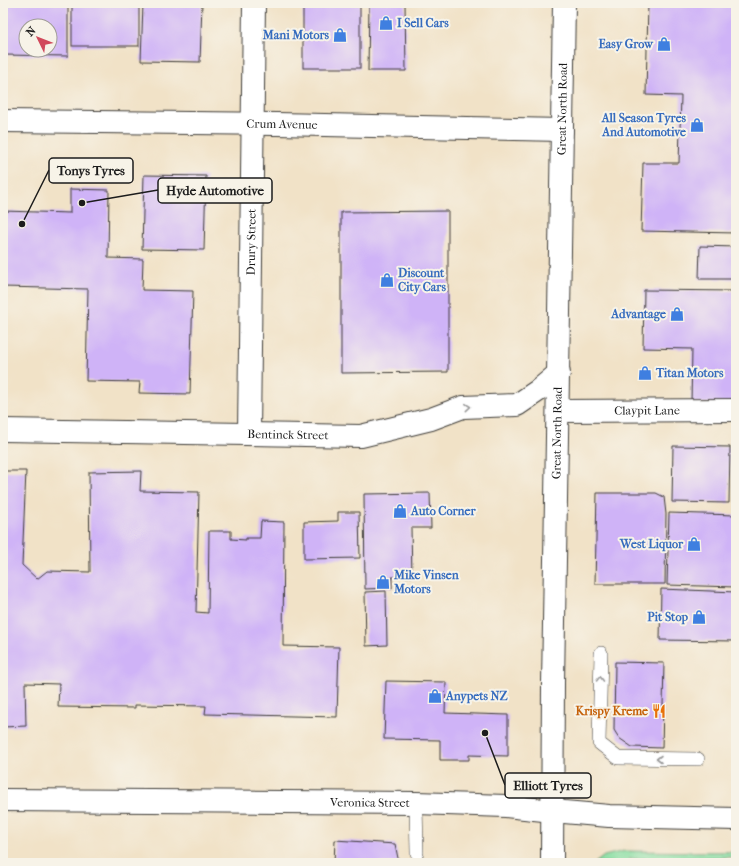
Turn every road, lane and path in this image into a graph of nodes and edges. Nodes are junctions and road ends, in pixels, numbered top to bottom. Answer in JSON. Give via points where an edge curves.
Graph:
{"nodes":[{"id":1,"x":254,"y":3,"type":"edge"},
{"id":2,"x":564,"y":3,"type":"edge"},
{"id":3,"x":3,"y":121,"type":"edge"},
{"id":4,"x":252,"y":124,"type":"junction"},
{"id":5,"x":562,"y":130,"type":"junction"},
{"id":6,"x":559,"y":373,"type":"junction"},
{"id":7,"x":736,"y":410,"type":"edge"},
{"id":8,"x":558,"y":411,"type":"junction"},
{"id":9,"x":3,"y":430,"type":"edge"},
{"id":10,"x":249,"y":434,"type":"junction"},
{"id":11,"x":601,"y":653,"type":"dead end"},
{"id":12,"x":698,"y":759,"type":"dead end"},
{"id":13,"x":3,"y":800,"type":"edge"},
{"id":14,"x":416,"y":803,"type":"junction"},
{"id":15,"x":553,"y":811,"type":"junction"},
{"id":16,"x":736,"y":819,"type":"edge"},
{"id":17,"x":417,"y":853,"type":"dead end"},
{"id":18,"x":552,"y":863,"type":"edge"}],
"edges":[{"from":1,"to":4,"type":"street","name":"Drury Street"},
{"from":2,"to":5,"type":"street","name":"Great North Road"},
{"from":3,"to":4,"type":"street","name":"Crum Avenue"},
{"from":4,"to":5,"type":"street","name":"Crum Avenue"},
{"from":4,"to":10,"type":"street","name":"Drury Street"},
{"from":5,"to":6,"type":"street","name":"Great North Road"},
{"from":6,"to":8,"type":"street","name":"Great North Road"},
{"from":10,"to":6,"type":"street","name":"Bentinck Street","one_way":true,"via":[[361,436],[431,419],[463,407],[517,405]]},
{"from":7,"to":8,"type":"street","name":"Claypit Lane"},
{"from":8,"to":15,"type":"street","name":"Great North Road"},
{"from":9,"to":10,"type":"street","name":"Bentinck Street"},
{"from":12,"to":11,"type":"lane","one_way":true,"via":[[618,758],[599,743]]},
{"from":13,"to":14,"type":"street","name":"Veronica Street"},
{"from":14,"to":15,"type":"street","name":"Veronica Street","via":[[506,806]]},
{"from":14,"to":17,"type":"lane"},
{"from":15,"to":16,"type":"street","name":"Veronica Street","via":[[609,816]]},
{"from":15,"to":18,"type":"street","name":"Great North Road"}]}
